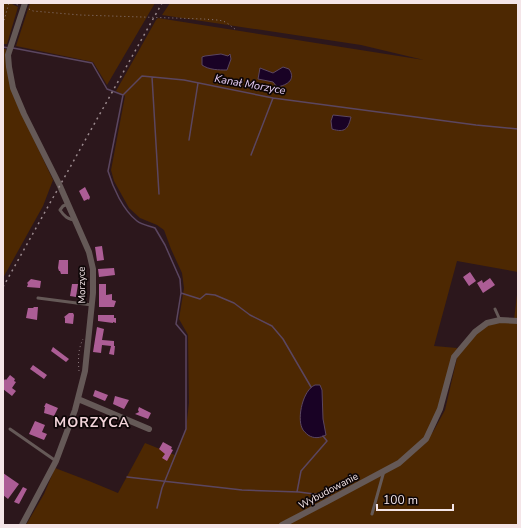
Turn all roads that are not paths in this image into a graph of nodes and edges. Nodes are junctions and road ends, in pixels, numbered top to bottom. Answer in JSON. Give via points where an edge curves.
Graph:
{"nodes":[{"id":1,"x":24,"y":5,"type":"edge"},
{"id":2,"x":68,"y":204,"type":"junction"},
{"id":3,"x":76,"y":220,"type":"junction"},
{"id":4,"x":38,"y":298,"type":"dead end"},
{"id":5,"x":92,"y":305,"type":"junction"},
{"id":6,"x":495,"y":308,"type":"dead end"},
{"id":7,"x":500,"y":320,"type":"junction"},
{"id":8,"x":518,"y":320,"type":"edge"},
{"id":9,"x":78,"y":399,"type":"junction"},
{"id":10,"x":10,"y":428,"type":"dead end"},
{"id":11,"x":149,"y":429,"type":"dead end"},
{"id":12,"x":56,"y":461,"type":"junction"},
{"id":13,"x":384,"y":471,"type":"junction"},
{"id":14,"x":372,"y":514,"type":"dead end"},
{"id":15,"x":22,"y":525,"type":"edge"},
{"id":16,"x":282,"y":525,"type":"edge"}],
"edges":[{"from":1,"to":2,"type":"street","name":"Morzyce","via":[[8,55],[13,88]]},
{"from":2,"to":3,"type":"street","name":"Morzyce"},
{"from":2,"to":3,"type":"lane","via":[[60,210],[67,218]]},
{"from":3,"to":5,"type":"street","name":"Morzyce","via":[[89,252],[92,269]]},
{"from":4,"to":5,"type":"lane"},
{"from":5,"to":9,"type":"street","name":"Morzyce","via":[[85,371]]},
{"from":6,"to":7,"type":"lane"},
{"from":7,"to":8,"type":"street","name":"Wybudowanie"},
{"from":7,"to":13,"type":"street","name":"Wybudowanie","via":[[487,323],[475,332],[454,357],[440,409],[426,439],[399,463]]},
{"from":9,"to":11,"type":"street"},
{"from":9,"to":12,"type":"street","name":"Morzyce"},
{"from":10,"to":12,"type":"lane"},
{"from":12,"to":15,"type":"street","name":"Morzyce"},
{"from":13,"to":14,"type":"lane"},
{"from":13,"to":16,"type":"street","name":"Wybudowanie"}]}
